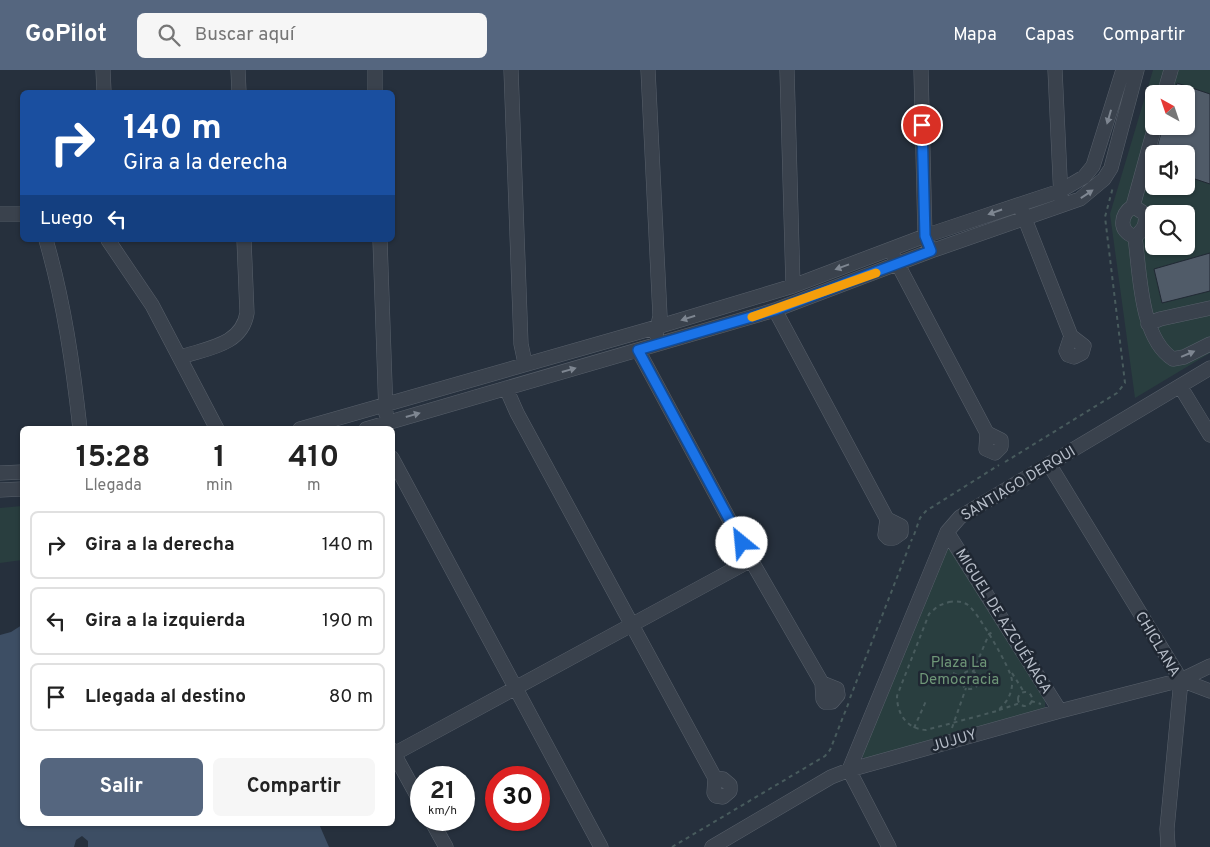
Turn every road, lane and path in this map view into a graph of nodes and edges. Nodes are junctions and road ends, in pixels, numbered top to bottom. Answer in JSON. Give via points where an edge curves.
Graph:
{"nodes":[{"id":1,"x":103,"y":70,"type":"edge"},
{"id":2,"x":238,"y":70,"type":"edge"},
{"id":3,"x":375,"y":70,"type":"edge"},
{"id":4,"x":512,"y":70,"type":"edge"},
{"id":5,"x":648,"y":70,"type":"edge"},
{"id":6,"x":787,"y":70,"type":"edge"},
{"id":7,"x":921,"y":70,"type":"edge"},
{"id":8,"x":1055,"y":70,"type":"edge"},
{"id":9,"x":1123,"y":70,"type":"edge"},
{"id":10,"x":1136,"y":70,"type":"edge"},
{"id":11,"x":1171,"y":70,"type":"edge"},
{"id":12,"x":1167,"y":85,"type":"edge"},
{"id":13,"x":104,"y":90,"type":"edge"},
{"id":14,"x":239,"y":90,"type":"edge"},
{"id":15,"x":376,"y":90,"type":"edge"},
{"id":16,"x":1153,"y":135,"type":"edge"},
{"id":17,"x":1060,"y":191,"type":"junction"},
{"id":18,"x":1020,"y":204,"type":"junction"},
{"id":19,"x":1061,"y":205,"type":"junction"},
{"id":20,"x":1133,"y":206,"type":"junction"},
{"id":21,"x":0,"y":214,"type":"edge"},
{"id":22,"x":20,"y":214,"type":"edge"},
{"id":23,"x":1024,"y":217,"type":"junction"},
{"id":24,"x":925,"y":236,"type":"junction"},
{"id":25,"x":1135,"y":237,"type":"junction"},
{"id":26,"x":47,"y":242,"type":"edge"},
{"id":27,"x":110,"y":242,"type":"edge"},
{"id":28,"x":244,"y":242,"type":"edge"},
{"id":29,"x":380,"y":242,"type":"edge"},
{"id":30,"x":890,"y":250,"type":"junction"},
{"id":31,"x":931,"y":251,"type":"junction"},
{"id":32,"x":897,"y":265,"type":"junction"},
{"id":33,"x":790,"y":286,"type":"junction"},
{"id":34,"x":805,"y":299,"type":"junction"},
{"id":35,"x":780,"y":308,"type":"junction"},
{"id":36,"x":1210,"y":308,"type":"edge"},
{"id":37,"x":1148,"y":324,"type":"junction"},
{"id":38,"x":657,"y":327,"type":"junction"},
{"id":39,"x":1071,"y":336,"type":"dead end"},
{"id":40,"x":656,"y":344,"type":"junction"},
{"id":41,"x":1210,"y":344,"type":"edge"},
{"id":42,"x":638,"y":350,"type":"junction"},
{"id":43,"x":181,"y":357,"type":"junction"},
{"id":44,"x":528,"y":363,"type":"junction"},
{"id":45,"x":509,"y":368,"type":"junction"},
{"id":46,"x":1210,"y":368,"type":"edge"},
{"id":47,"x":537,"y":379,"type":"junction"},
{"id":48,"x":511,"y":386,"type":"junction"},
{"id":49,"x":1180,"y":386,"type":"junction"},
{"id":50,"x":379,"y":407,"type":"junction"},
{"id":51,"x":80,"y":426,"type":"edge"},
{"id":52,"x":216,"y":426,"type":"edge"},
{"id":53,"x":311,"y":426,"type":"edge"},
{"id":54,"x":377,"y":426,"type":"edge"},
{"id":55,"x":987,"y":433,"type":"dead end"},
{"id":56,"x":1210,"y":435,"type":"edge"},
{"id":57,"x":395,"y":464,"type":"edge"},
{"id":58,"x":1049,"y":464,"type":"junction"},
{"id":59,"x":20,"y":472,"type":"edge"},
{"id":60,"x":0,"y":473,"type":"edge"},
{"id":61,"x":20,"y":489,"type":"edge"},
{"id":62,"x":0,"y":490,"type":"edge"},
{"id":63,"x":887,"y":519,"type":"dead end"},
{"id":64,"x":947,"y":532,"type":"junction"},
{"id":65,"x":751,"y":560,"type":"junction"},
{"id":66,"x":634,"y":624,"type":"junction"},
{"id":67,"x":1006,"y":624,"type":"junction"},
{"id":68,"x":988,"y":634,"type":"junction"},
{"id":69,"x":1210,"y":666,"type":"edge"},
{"id":70,"x":1010,"y":669,"type":"junction"},
{"id":71,"x":973,"y":672,"type":"junction"},
{"id":72,"x":953,"y":673,"type":"dead end"},
{"id":73,"x":962,"y":677,"type":"junction"},
{"id":74,"x":1181,"y":680,"type":"junction"},
{"id":75,"x":822,"y":683,"type":"dead end"},
{"id":76,"x":517,"y":688,"type":"junction"},
{"id":77,"x":966,"y":688,"type":"junction"},
{"id":78,"x":1210,"y":691,"type":"edge"},
{"id":79,"x":1024,"y":692,"type":"junction"},
{"id":80,"x":926,"y":701,"type":"dead end"},
{"id":81,"x":1020,"y":703,"type":"junction"},
{"id":82,"x":997,"y":711,"type":"junction"},
{"id":83,"x":1060,"y":711,"type":"junction"},
{"id":84,"x":954,"y":723,"type":"junction"},
{"id":85,"x":914,"y":728,"type":"junction"},
{"id":86,"x":947,"y":743,"type":"junction"},
{"id":87,"x":395,"y":751,"type":"edge"},
{"id":88,"x":395,"y":756,"type":"edge"},
{"id":89,"x":849,"y":770,"type":"junction"},
{"id":90,"x":716,"y":778,"type":"dead end"},
{"id":91,"x":410,"y":783,"type":"edge"},
{"id":92,"x":437,"y":831,"type":"edge"},
{"id":93,"x":604,"y":846,"type":"edge"},
{"id":94,"x":446,"y":847,"type":"edge"},
{"id":95,"x":712,"y":847,"type":"edge"},
{"id":96,"x":889,"y":847,"type":"edge"},
{"id":97,"x":1168,"y":847,"type":"edge"}],
"edges":[{"from":1,"to":13,"type":"street"},
{"from":2,"to":14,"type":"street"},
{"from":3,"to":15,"type":"street"},
{"from":4,"to":44,"type":"street","via":[[521,344]]},
{"from":5,"to":38,"type":"street","via":[[660,316]]},
{"from":6,"to":33,"type":"street"},
{"from":7,"to":24,"type":"street"},
{"from":8,"to":17,"type":"street"},
{"from":9,"to":17,"type":"street","one_way":true,"via":[[1093,166],[1084,177]]},
{"from":19,"to":10,"type":"street","one_way":true,"via":[[1080,199],[1094,189],[1111,168]]},
{"from":11,"to":12,"type":"street"},
{"from":16,"to":20,"type":"street"},
{"from":17,"to":18,"type":"street"},
{"from":17,"to":19,"type":"street"},
{"from":18,"to":23,"type":"street"},
{"from":18,"to":24,"type":"street","one_way":true},
{"from":19,"to":23,"type":"street"},
{"from":20,"to":25,"type":"street","via":[[1145,214],[1146,222]]},
{"from":20,"to":25,"type":"street","via":[[1122,220],[1123,229]]},
{"from":21,"to":22,"type":"street"},
{"from":23,"to":31,"type":"street"},
{"from":23,"to":39,"type":"street"},
{"from":24,"to":30,"type":"street"},
{"from":24,"to":31,"type":"street"},
{"from":25,"to":37,"type":"street"},
{"from":26,"to":51,"type":"street","via":[[71,349]]},
{"from":27,"to":43,"type":"street","via":[[134,274]]},
{"from":28,"to":43,"type":"street","via":[[245,325],[233,339]]},
{"from":29,"to":50,"type":"street"},
{"from":30,"to":32,"type":"street"},
{"from":30,"to":33,"type":"street","one_way":true},
{"from":31,"to":32,"type":"street"},
{"from":32,"to":34,"type":"street"},
{"from":32,"to":55,"type":"street"},
{"from":33,"to":34,"type":"street"},
{"from":33,"to":35,"type":"street"},
{"from":33,"to":38,"type":"street","one_way":true},
{"from":34,"to":35,"type":"street"},
{"from":35,"to":40,"type":"street"},
{"from":35,"to":63,"type":"street"},
{"from":36,"to":37,"type":"street"},
{"from":37,"to":41,"type":"street","one_way":true,"via":[[1165,354],[1173,359],[1184,358]]},
{"from":38,"to":40,"type":"street"},
{"from":38,"to":44,"type":"street"},
{"from":40,"to":42,"type":"street"},
{"from":47,"to":42,"type":"street","one_way":true},
{"from":42,"to":65,"type":"street"},
{"from":43,"to":52,"type":"street"},
{"from":44,"to":45,"type":"street"},
{"from":44,"to":47,"type":"street","via":[[537,373]]},
{"from":45,"to":48,"type":"street"},
{"from":45,"to":50,"type":"street"},
{"from":46,"to":49,"type":"street","name":"SANTIAGO DERQUI"},
{"from":47,"to":48,"type":"street"},
{"from":54,"to":48,"type":"street","one_way":true},
{"from":48,"to":66,"type":"street","via":[[517,413]]},
{"from":49,"to":56,"type":"street"},
{"from":49,"to":58,"type":"street","name":"SANTIAGO DERQUI"},
{"from":50,"to":53,"type":"street"},
{"from":50,"to":54,"type":"street"},
{"from":57,"to":76,"type":"street"},
{"from":58,"to":64,"type":"street","name":"SANTIAGO DERQUI","via":[[960,517]]},
{"from":58,"to":74,"type":"street","name":"CHICLANA"},
{"from":59,"to":60,"type":"street"},
{"from":61,"to":62,"type":"street"},
{"from":64,"to":67,"type":"street","name":"MIGUEL DE AZCUÉNAGA"},
{"from":64,"to":89,"type":"street","name":"SANTIAGO DERQUI"},
{"from":65,"to":66,"type":"street"},
{"from":65,"to":75,"type":"street"},
{"from":66,"to":76,"type":"street"},
{"from":66,"to":90,"type":"street"},
{"from":67,"to":68,"type":"path"},
{"from":67,"to":83,"type":"street","name":"MIGUEL DE AZCUÉNAGA"},
{"from":68,"to":70,"type":"path"},
{"from":68,"to":71,"type":"path"},
{"from":68,"to":85,"type":"path","via":[[968,604],[949,602],[933,609],[897,696],[901,715]]},
{"from":69,"to":74,"type":"street","name":"JUJUY"},
{"from":70,"to":79,"type":"path"},
{"from":70,"to":82,"type":"path","via":[[1012,690]]},
{"from":71,"to":73,"type":"path","via":[[965,672]]},
{"from":71,"to":77,"type":"path","via":[[978,684]]},
{"from":72,"to":73,"type":"path"},
{"from":73,"to":77,"type":"path"},
{"from":74,"to":78,"type":"street"},
{"from":74,"to":83,"type":"street","name":"JUJUY"},
{"from":74,"to":97,"type":"street","name":"CHICLANA"},
{"from":76,"to":87,"type":"street"},
{"from":76,"to":93,"type":"street"},
{"from":77,"to":84,"type":"path"},
{"from":79,"to":81,"type":"path","via":[[1019,695]]},
{"from":79,"to":81,"type":"path","via":[[1031,695],[1031,702],[1025,706]]},
{"from":80,"to":85,"type":"path"},
{"from":81,"to":82,"type":"path"},
{"from":82,"to":84,"type":"path"},
{"from":83,"to":86,"type":"street","name":"JUJUY"},
{"from":84,"to":85,"type":"path","via":[[926,730]]},
{"from":84,"to":86,"type":"path"},
{"from":86,"to":89,"type":"street","name":"JUJUY"},
{"from":88,"to":91,"type":"street"},
{"from":89,"to":95,"type":"street","name":"JUJUY","via":[[831,777]]},
{"from":89,"to":96,"type":"street"},
{"from":92,"to":94,"type":"street"}]}
